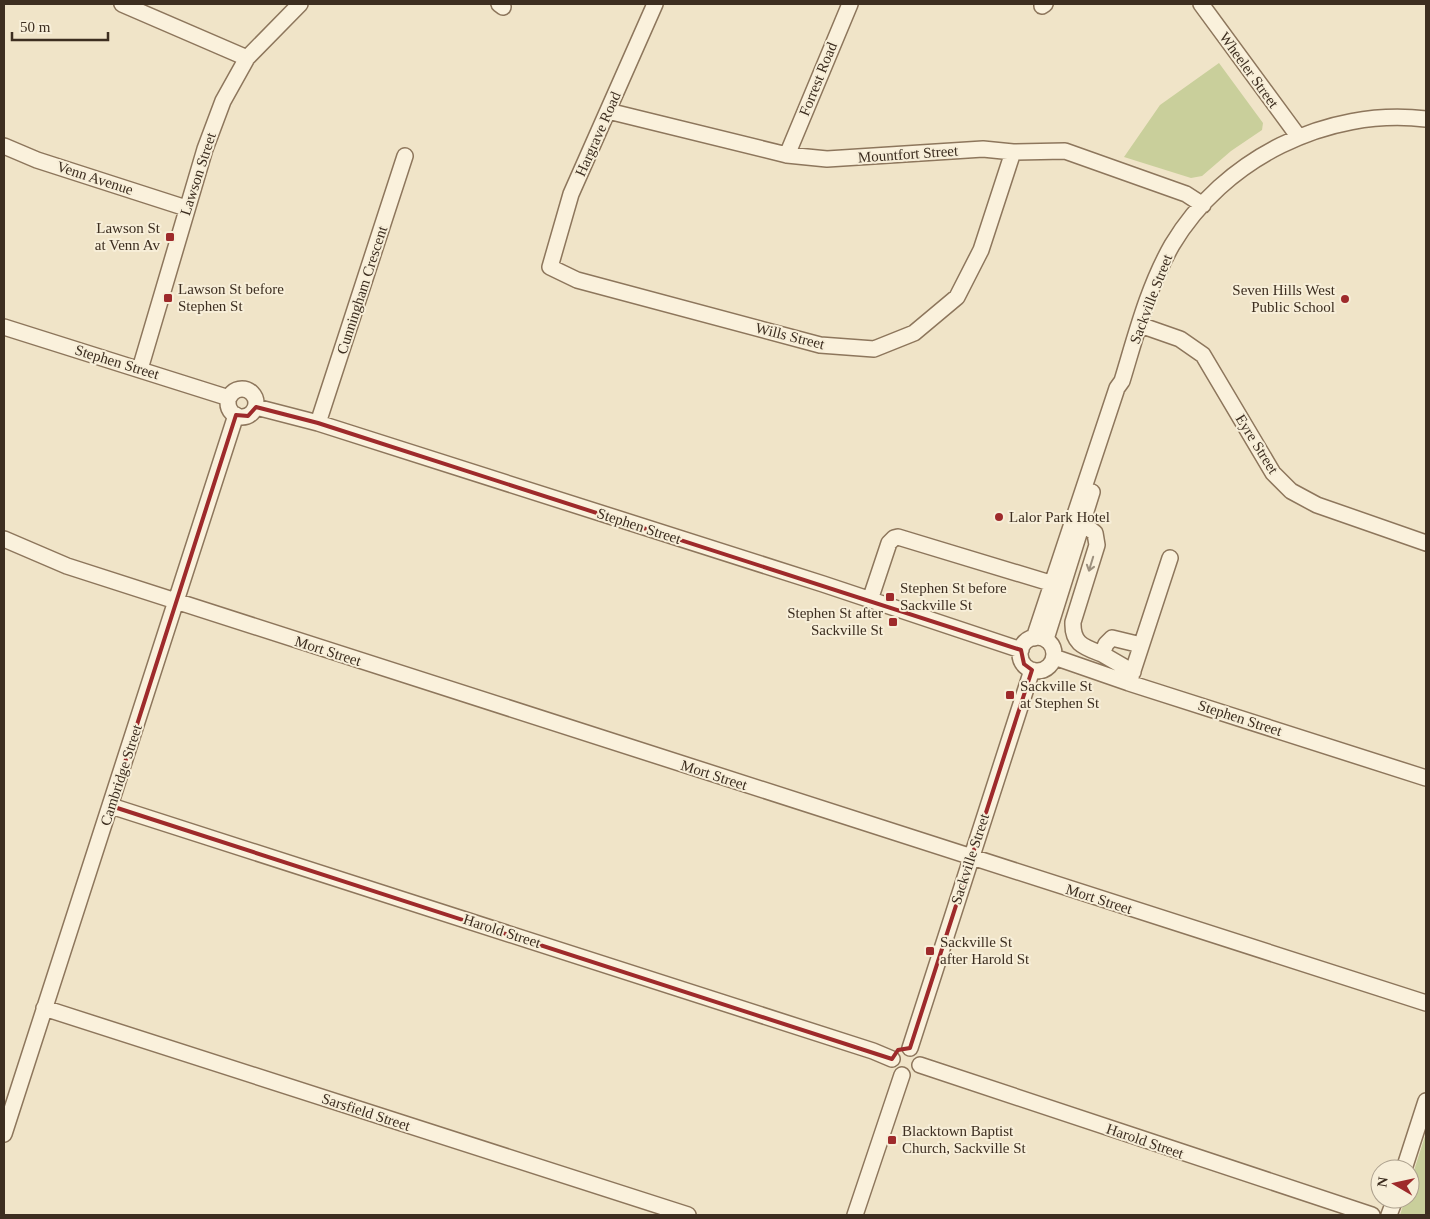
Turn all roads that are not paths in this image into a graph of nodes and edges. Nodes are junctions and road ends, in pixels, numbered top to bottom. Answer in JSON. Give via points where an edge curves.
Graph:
{"nodes":[{"id":1,"x":122,"y":4,"type":"edge"},
{"id":2,"x":300,"y":4,"type":"edge"},
{"id":3,"x":655,"y":4,"type":"edge"},
{"id":4,"x":850,"y":4,"type":"edge"},
{"id":5,"x":1201,"y":4,"type":"edge"},
{"id":6,"x":247,"y":58,"type":"junction"},
{"id":7,"x":608,"y":111,"type":"junction"},
{"id":8,"x":1426,"y":119,"type":"edge"},
{"id":9,"x":1298,"y":136,"type":"junction"},
{"id":10,"x":4,"y":146,"type":"edge"},
{"id":11,"x":1013,"y":152,"type":"junction"},
{"id":12,"x":787,"y":155,"type":"junction"},
{"id":13,"x":405,"y":156,"type":"dead end"},
{"id":14,"x":1203,"y":205,"type":"junction"},
{"id":15,"x":186,"y":208,"type":"junction"},
{"id":16,"x":550,"y":267,"type":"joint"},
{"id":17,"x":1140,"y":325,"type":"junction"},
{"id":18,"x":4,"y":327,"type":"edge"},
{"id":19,"x":140,"y":369,"type":"junction"},
{"id":20,"x":1122,"y":380,"type":"junction"},
{"id":21,"x":230,"y":398,"type":"junction"},
{"id":22,"x":256,"y":407,"type":"junction"},
{"id":23,"x":236,"y":415,"type":"junction"},
{"id":24,"x":318,"y":423,"type":"junction"},
{"id":25,"x":1082,"y":523,"type":"junction"},
{"id":26,"x":4,"y":538,"type":"edge"},
{"id":27,"x":1426,"y":543,"type":"edge"},
{"id":28,"x":1170,"y":558,"type":"dead end"},
{"id":29,"x":1056,"y":585,"type":"junction"},
{"id":30,"x":870,"y":600,"type":"junction"},
{"id":31,"x":176,"y":602,"type":"junction"},
{"id":32,"x":1040,"y":638,"type":"junction"},
{"id":33,"x":1141,"y":645,"type":"junction"},
{"id":34,"x":1021,"y":650,"type":"junction"},
{"id":35,"x":1102,"y":654,"type":"junction"},
{"id":36,"x":1054,"y":657,"type":"junction"},
{"id":37,"x":1032,"y":670,"type":"junction"},
{"id":38,"x":1131,"y":677,"type":"junction"},
{"id":39,"x":1426,"y":778,"type":"edge"},
{"id":40,"x":111,"y":806,"type":"junction"},
{"id":41,"x":970,"y":857,"type":"junction"},
{"id":42,"x":1426,"y":1003,"type":"edge"},
{"id":43,"x":44,"y":1008,"type":"junction"},
{"id":44,"x":910,"y":1048,"type":"junction"},
{"id":45,"x":892,"y":1059,"type":"junction"},
{"id":46,"x":920,"y":1064,"type":"junction"},
{"id":47,"x":902,"y":1076,"type":"junction"},
{"id":48,"x":1426,"y":1101,"type":"edge"},
{"id":49,"x":5,"y":1127,"type":"edge"},
{"id":50,"x":1407,"y":1159,"type":"edge"},
{"id":51,"x":688,"y":1215,"type":"edge"},
{"id":52,"x":855,"y":1215,"type":"edge"},
{"id":53,"x":1372,"y":1215,"type":"edge"}],
"edges":[{"from":1,"to":6,"type":"street"},
{"from":2,"to":6,"type":"street","name":"Lawson Street"},
{"from":3,"to":7,"type":"street","name":"Hargrave Road"},
{"from":4,"to":12,"type":"street","name":"Forrest Road"},
{"from":5,"to":9,"type":"street","name":"Wheeler Street"},
{"from":6,"to":15,"type":"street","name":"Lawson Street","via":[[223,101]]},
{"from":7,"to":12,"type":"street","name":"Mountfort Street"},
{"from":7,"to":16,"type":"street","name":"Hargrave Road","via":[[571,194]]},
{"from":8,"to":9,"type":"street","name":"Sackville Street","via":[[1354,121]]},
{"from":9,"to":14,"type":"street","name":"Sackville Street","via":[[1245,166]]},
{"from":10,"to":15,"type":"street","name":"Venn Avenue","via":[[36,160]]},
{"from":11,"to":12,"type":"street","name":"Mountfort Street","via":[[983,149],[826,159]]},
{"from":11,"to":14,"type":"street","name":"Mountfort Street","via":[[1065,151],[1186,194]]},
{"from":11,"to":16,"type":"street","name":"Wills Street","via":[[981,250],[958,297],[914,333],[874,349],[820,345],[577,280]]},
{"from":13,"to":24,"type":"street","name":"Cunningham Crescent"},
{"from":14,"to":17,"type":"street","name":"Sackville Street","via":[[1172,246],[1156,278]]},
{"from":15,"to":19,"type":"street","name":"Lawson Street"},
{"from":17,"to":20,"type":"street","name":"Sackville Street"},
{"from":17,"to":27,"type":"street","name":"Eyre Street","via":[[1180,339],[1203,355],[1273,473],[1291,491],[1317,505]]},
{"from":18,"to":19,"type":"street","name":"Stephen Street"},
{"from":19,"to":21,"type":"street","name":"Stephen Street"},
{"from":20,"to":25,"type":"street","name":"Sackville Street","via":[[1123,390]]},
{"from":20,"to":29,"type":"street","name":"Sackville Street","via":[[1116,388]]},
{"from":21,"to":22,"type":"street","via":[[237,390],[246,389],[255,398]]},
{"from":21,"to":23,"type":"street","via":[[229,407]]},
{"from":22,"to":23,"type":"street","via":[[248,416]]},
{"from":22,"to":24,"type":"street","name":"Stephen Street"},
{"from":23,"to":31,"type":"street","name":"Cambridge Street"},
{"from":24,"to":30,"type":"street","name":"Stephen Street"},
{"from":25,"to":29,"type":"street","name":"Sackville Street"},
{"from":25,"to":35,"type":"street","one_way":true,"via":[[1095,533],[1097,545],[1073,622],[1073,633],[1080,646]]},
{"from":26,"to":31,"type":"street","name":"Mort Street","via":[[67,566]]},
{"from":28,"to":33,"type":"street"},
{"from":29,"to":30,"type":"street","via":[[894,538],[889,543]]},
{"from":29,"to":32,"type":"street","name":"Sackville Street"},
{"from":30,"to":34,"type":"street","name":"Stephen Street"},
{"from":31,"to":40,"type":"street","name":"Cambridge Street"},
{"from":31,"to":41,"type":"street","name":"Mort Street"},
{"from":32,"to":34,"type":"street","via":[[1026,642]]},
{"from":32,"to":36,"type":"street","via":[[1053,647]]},
{"from":33,"to":35,"type":"street","via":[[1112,638]]},
{"from":33,"to":38,"type":"street"},
{"from":34,"to":37,"type":"street","via":[[1022,660]]},
{"from":35,"to":38,"type":"street"},
{"from":36,"to":37,"type":"street","via":[[1046,669]]},
{"from":36,"to":38,"type":"street","name":"Stephen Street"},
{"from":37,"to":41,"type":"street","name":"Sackville Street"},
{"from":38,"to":39,"type":"street","name":"Stephen Street"},
{"from":40,"to":43,"type":"street","name":"Cambridge Street"},
{"from":40,"to":45,"type":"street","name":"Harold Street"},
{"from":41,"to":42,"type":"street","name":"Mort Street"},
{"from":41,"to":44,"type":"street","name":"Sackville Street"},
{"from":43,"to":49,"type":"street","name":"Cambridge Street"},
{"from":43,"to":51,"type":"street","name":"Sarsfield Street"},
{"from":44,"to":45,"type":"street","via":[[898,1050]]},
{"from":44,"to":46,"type":"street","via":[[917,1053]]},
{"from":45,"to":47,"type":"street","via":[[895,1071]]},
{"from":46,"to":47,"type":"street","via":[[915,1072]]},
{"from":46,"to":53,"type":"street","name":"Harold Street"},
{"from":47,"to":52,"type":"street"},
{"from":48,"to":50,"type":"street"}]}
